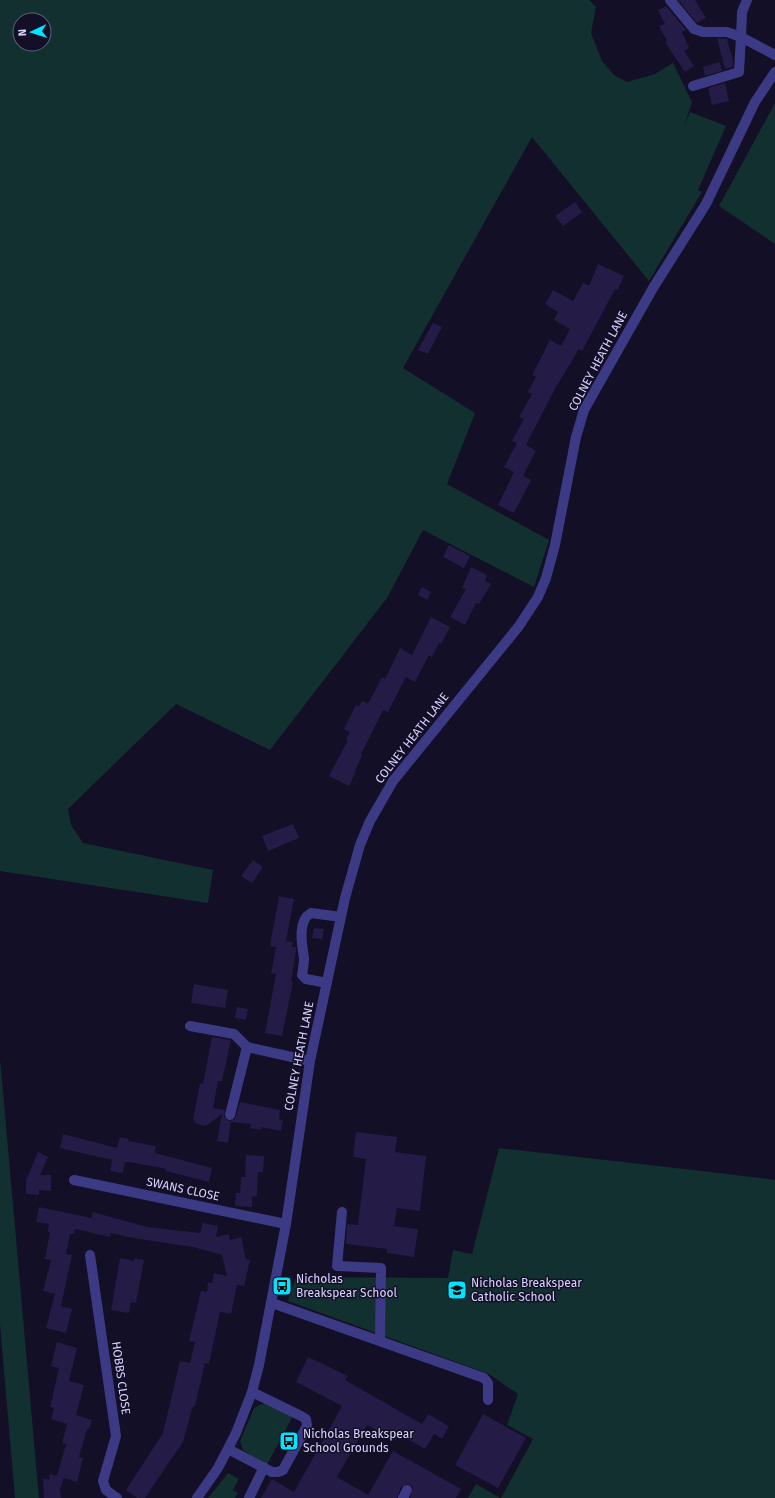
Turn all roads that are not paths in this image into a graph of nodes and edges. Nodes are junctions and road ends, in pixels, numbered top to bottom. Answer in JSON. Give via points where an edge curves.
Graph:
{"nodes":[{"id":1,"x":670,"y":0,"type":"edge"},
{"id":2,"x":747,"y":0,"type":"edge"},
{"id":3,"x":741,"y":37,"type":"junction"},
{"id":4,"x":775,"y":55,"type":"edge"},
{"id":5,"x":775,"y":72,"type":"edge"},
{"id":6,"x":693,"y":86,"type":"dead end"},
{"id":7,"x":341,"y":918,"type":"junction"},
{"id":8,"x":327,"y":983,"type":"junction"},
{"id":9,"x":190,"y":1026,"type":"dead end"},
{"id":10,"x":247,"y":1047,"type":"junction"},
{"id":11,"x":310,"y":1061,"type":"junction"},
{"id":12,"x":230,"y":1115,"type":"dead end"},
{"id":13,"x":74,"y":1180,"type":"dead end"},
{"id":14,"x":342,"y":1212,"type":"dead end"},
{"id":15,"x":286,"y":1224,"type":"junction"},
{"id":16,"x":90,"y":1255,"type":"dead end"},
{"id":17,"x":272,"y":1303,"type":"junction"},
{"id":18,"x":380,"y":1340,"type":"junction"},
{"id":19,"x":252,"y":1392,"type":"junction"},
{"id":20,"x":488,"y":1400,"type":"dead end"},
{"id":21,"x":228,"y":1449,"type":"junction"},
{"id":22,"x":264,"y":1467,"type":"junction"},
{"id":23,"x":117,"y":1498,"type":"edge"},
{"id":24,"x":197,"y":1498,"type":"edge"},
{"id":25,"x":249,"y":1498,"type":"edge"}],
"edges":[{"from":1,"to":3,"type":"street","via":[[694,29],[703,32],[727,32]]},
{"from":2,"to":3,"type":"street","via":[[742,12]]},
{"from":3,"to":4,"type":"street"},
{"from":3,"to":6,"type":"street","via":[[739,72]]},
{"from":5,"to":7,"type":"street","name":"COLNEY HEATH LANE","via":[[755,102],[706,204],[650,293],[584,410],[576,437],[555,545],[538,597],[519,626],[393,781],[370,821],[360,845]]},
{"from":7,"to":8,"type":"street","name":"COLNEY HEATH LANE"},
{"from":7,"to":8,"type":"street","via":[[312,913],[307,915],[304,922],[300,942],[304,960],[302,975],[306,979]]},
{"from":8,"to":11,"type":"street","name":"COLNEY HEATH LANE"},
{"from":9,"to":10,"type":"street","via":[[234,1034]]},
{"from":10,"to":11,"type":"street"},
{"from":10,"to":12,"type":"street"},
{"from":11,"to":15,"type":"street","name":"COLNEY HEATH LANE"},
{"from":13,"to":15,"type":"street","name":"SWANS CLOSE"},
{"from":14,"to":18,"type":"street","via":[[337,1266],[381,1268]]},
{"from":15,"to":17,"type":"street","name":"COLNEY HEATH LANE"},
{"from":16,"to":23,"type":"street","name":"HOBBS CLOSE","via":[[116,1436],[103,1481],[106,1490]]},
{"from":17,"to":18,"type":"street"},
{"from":17,"to":19,"type":"street","name":"COLNEY HEATH LANE"},
{"from":18,"to":20,"type":"street","via":[[484,1378],[488,1383]]},
{"from":19,"to":21,"type":"street","name":"COLNEY HEATH LANE"},
{"from":19,"to":22,"type":"street","via":[[306,1419],[306,1426],[283,1470],[278,1472]]},
{"from":21,"to":22,"type":"street"},
{"from":21,"to":24,"type":"street","name":"COLNEY HEATH LANE"},
{"from":22,"to":25,"type":"street"}]}
